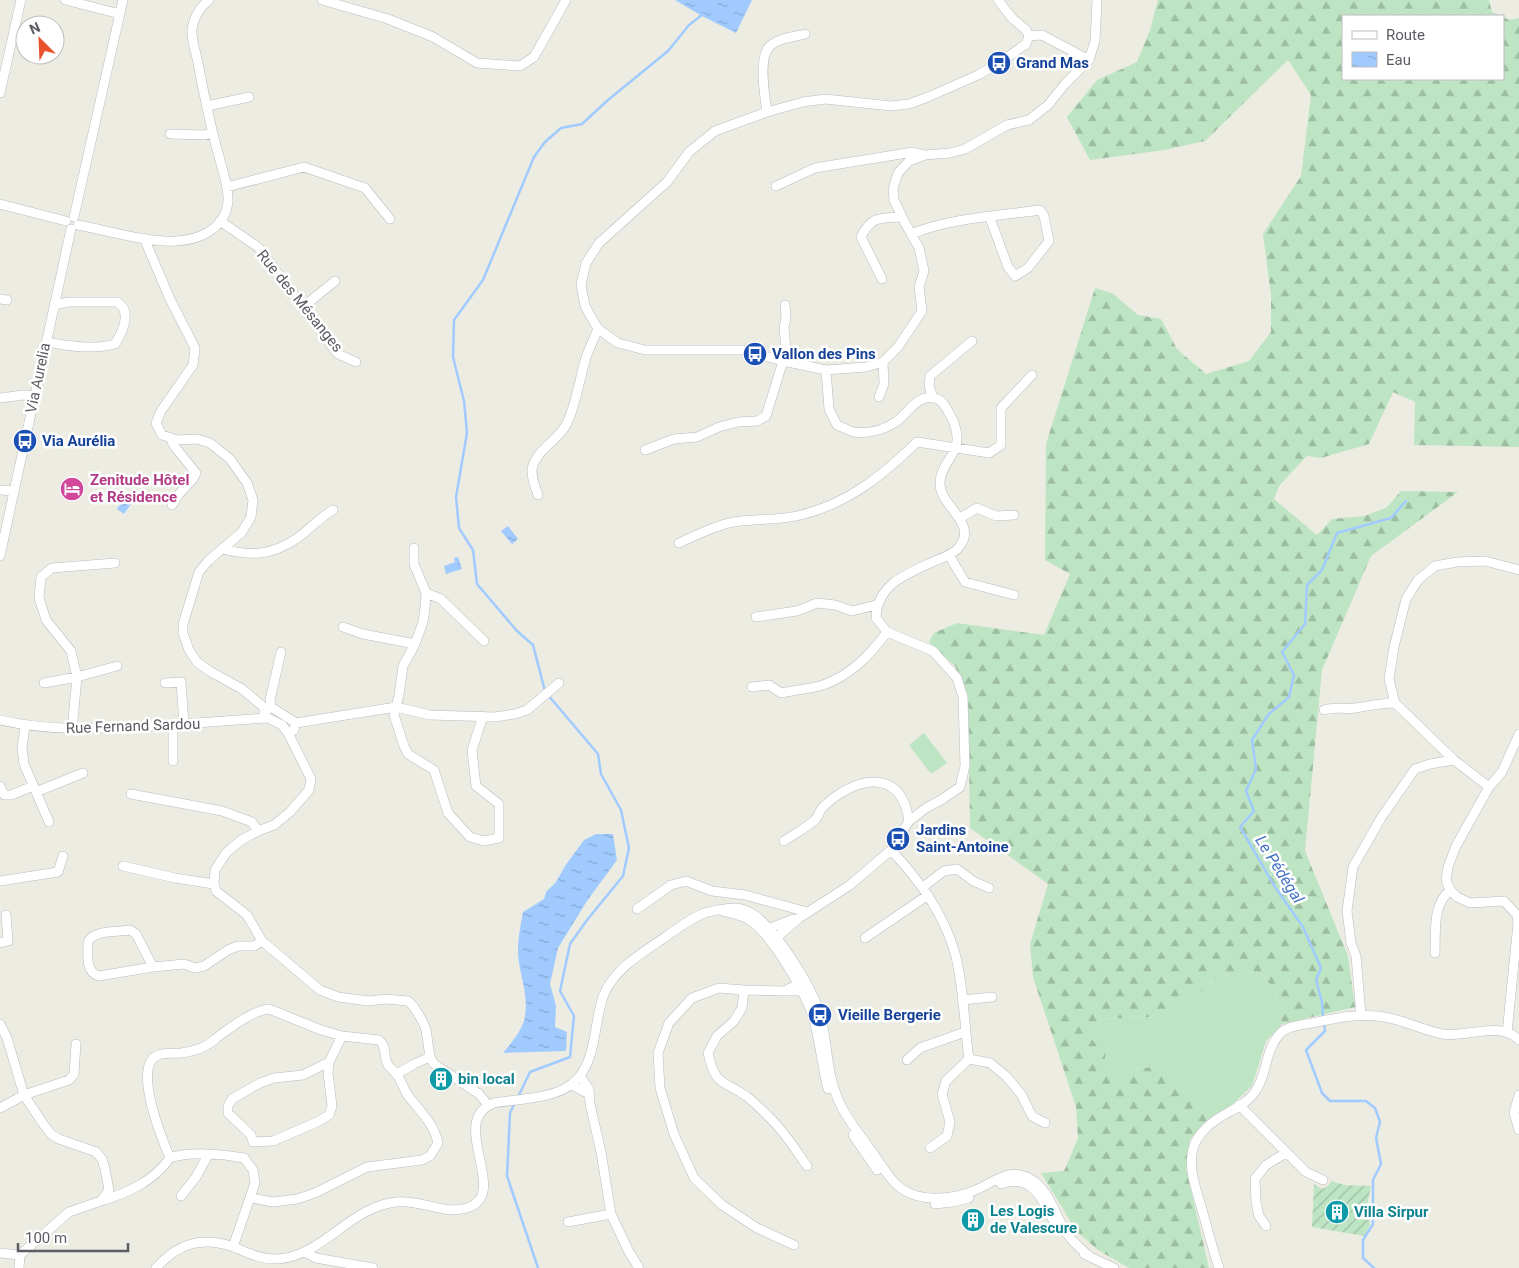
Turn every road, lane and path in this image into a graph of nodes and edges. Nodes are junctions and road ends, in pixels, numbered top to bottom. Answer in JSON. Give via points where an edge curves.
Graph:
{"nodes":[{"id":1,"x":21,"y":0,"type":"edge"},
{"id":2,"x":64,"y":0,"type":"edge"},
{"id":3,"x":123,"y":0,"type":"edge"},
{"id":4,"x":209,"y":0,"type":"edge"},
{"id":5,"x":322,"y":0,"type":"edge"},
{"id":6,"x":566,"y":0,"type":"edge"},
{"id":7,"x":998,"y":0,"type":"edge"},
{"id":8,"x":1097,"y":0,"type":"edge"},
{"id":9,"x":120,"y":14,"type":"junction"},
{"id":10,"x":805,"y":34,"type":"dead end"},
{"id":11,"x":1029,"y":36,"type":"junction"},
{"id":12,"x":1090,"y":60,"type":"junction"},
{"id":13,"x":1,"y":76,"type":"edge"},
{"id":14,"x":0,"y":93,"type":"edge"},
{"id":15,"x":249,"y":97,"type":"dead end"},
{"id":16,"x":207,"y":106,"type":"junction"},
{"id":17,"x":767,"y":112,"type":"junction"},
{"id":18,"x":213,"y":133,"type":"junction"},
{"id":19,"x":170,"y":134,"type":"dead end"},
{"id":20,"x":925,"y":156,"type":"junction"},
{"id":21,"x":776,"y":186,"type":"dead end"},
{"id":22,"x":227,"y":187,"type":"junction"},
{"id":23,"x":0,"y":204,"type":"edge"},
{"id":24,"x":902,"y":217,"type":"junction"},
{"id":25,"x":990,"y":218,"type":"junction"},
{"id":26,"x":390,"y":219,"type":"dead end"},
{"id":27,"x":220,"y":221,"type":"junction"},
{"id":28,"x":72,"y":223,"type":"junction"},
{"id":29,"x":911,"y":234,"type":"junction"},
{"id":30,"x":144,"y":238,"type":"junction"},
{"id":31,"x":882,"y":278,"type":"dead end"},
{"id":32,"x":335,"y":281,"type":"dead end"},
{"id":33,"x":54,"y":305,"type":"junction"},
{"id":34,"x":785,"y":305,"type":"dead end"},
{"id":35,"x":303,"y":307,"type":"junction"},
{"id":36,"x":598,"y":329,"type":"junction"},
{"id":37,"x":972,"y":341,"type":"dead end"},
{"id":38,"x":46,"y":342,"type":"junction"},
{"id":39,"x":356,"y":362,"type":"dead end"},
{"id":40,"x":785,"y":362,"type":"junction"},
{"id":41,"x":882,"y":362,"type":"junction"},
{"id":42,"x":826,"y":370,"type":"junction"},
{"id":43,"x":1032,"y":375,"type":"dead end"},
{"id":44,"x":34,"y":396,"type":"junction"},
{"id":45,"x":879,"y":397,"type":"dead end"},
{"id":46,"x":933,"y":397,"type":"junction"},
{"id":47,"x":0,"y":398,"type":"edge"},
{"id":48,"x":170,"y":438,"type":"junction"},
{"id":49,"x":956,"y":447,"type":"junction"},
{"id":50,"x":645,"y":450,"type":"dead end"},
{"id":51,"x":0,"y":490,"type":"edge"},
{"id":52,"x":14,"y":491,"type":"junction"},
{"id":53,"x":538,"y":495,"type":"dead end"},
{"id":54,"x":172,"y":506,"type":"dead end"},
{"id":55,"x":333,"y":510,"type":"dead end"},
{"id":56,"x":1014,"y":515,"type":"dead end"},
{"id":57,"x":960,"y":518,"type":"junction"},
{"id":58,"x":678,"y":542,"type":"dead end"},
{"id":59,"x":414,"y":548,"type":"dead end"},
{"id":60,"x":222,"y":549,"type":"junction"},
{"id":61,"x":949,"y":555,"type":"junction"},
{"id":62,"x":0,"y":556,"type":"edge"},
{"id":63,"x":115,"y":563,"type":"dead end"},
{"id":64,"x":1519,"y":570,"type":"edge"},
{"id":65,"x":426,"y":593,"type":"junction"},
{"id":66,"x":1014,"y":595,"type":"dead end"},
{"id":67,"x":876,"y":605,"type":"junction"},
{"id":68,"x":756,"y":617,"type":"dead end"},
{"id":69,"x":344,"y":627,"type":"dead end"},
{"id":70,"x":887,"y":632,"type":"junction"},
{"id":71,"x":484,"y":641,"type":"dead end"},
{"id":72,"x":415,"y":644,"type":"junction"},
{"id":73,"x":281,"y":652,"type":"dead end"},
{"id":74,"x":117,"y":666,"type":"dead end"},
{"id":75,"x":77,"y":677,"type":"junction"},
{"id":76,"x":44,"y":683,"type":"dead end"},
{"id":77,"x":165,"y":683,"type":"dead end"},
{"id":78,"x":558,"y":683,"type":"dead end"},
{"id":79,"x":752,"y":688,"type":"dead end"},
{"id":80,"x":1395,"y":703,"type":"junction"},
{"id":81,"x":396,"y":707,"type":"junction"},
{"id":82,"x":1324,"y":710,"type":"dead end"},
{"id":83,"x":268,"y":711,"type":"junction"},
{"id":84,"x":483,"y":716,"type":"junction"},
{"id":85,"x":0,"y":720,"type":"edge"},
{"id":86,"x":296,"y":723,"type":"junction"},
{"id":87,"x":184,"y":724,"type":"junction"},
{"id":88,"x":174,"y":725,"type":"junction"},
{"id":89,"x":25,"y":726,"type":"junction"},
{"id":90,"x":72,"y":730,"type":"junction"},
{"id":91,"x":288,"y":733,"type":"junction"},
{"id":92,"x":1519,"y":734,"type":"edge"},
{"id":93,"x":1454,"y":760,"type":"junction"},
{"id":94,"x":173,"y":761,"type":"dead end"},
{"id":95,"x":83,"y":773,"type":"dead end"},
{"id":96,"x":0,"y":786,"type":"edge"},
{"id":97,"x":1489,"y":787,"type":"junction"},
{"id":98,"x":34,"y":789,"type":"junction"},
{"id":99,"x":131,"y":794,"type":"dead end"},
{"id":100,"x":49,"y":822,"type":"dead end"},
{"id":101,"x":909,"y":822,"type":"junction"},
{"id":102,"x":258,"y":831,"type":"junction"},
{"id":103,"x":784,"y":841,"type":"dead end"},
{"id":104,"x":891,"y":850,"type":"junction"},
{"id":105,"x":63,"y":856,"type":"dead end"},
{"id":106,"x":123,"y":866,"type":"dead end"},
{"id":107,"x":0,"y":881,"type":"edge"},
{"id":108,"x":214,"y":884,"type":"junction"},
{"id":109,"x":923,"y":887,"type":"junction"},
{"id":110,"x":989,"y":888,"type":"dead end"},
{"id":111,"x":1450,"y":890,"type":"junction"},
{"id":112,"x":928,"y":895,"type":"junction"},
{"id":113,"x":637,"y":909,"type":"dead end"},
{"id":114,"x":807,"y":912,"type":"junction"},
{"id":115,"x":6,"y":915,"type":"dead end"},
{"id":116,"x":1518,"y":915,"type":"edge"},
{"id":117,"x":770,"y":936,"type":"junction"},
{"id":118,"x":865,"y":938,"type":"dead end"},
{"id":119,"x":262,"y":941,"type":"junction"},
{"id":120,"x":0,"y":943,"type":"edge"},
{"id":121,"x":1434,"y":953,"type":"dead end"},
{"id":122,"x":153,"y":967,"type":"junction"},
{"id":123,"x":802,"y":985,"type":"junction"},
{"id":124,"x":744,"y":990,"type":"junction"},
{"id":125,"x":992,"y":997,"type":"dead end"},
{"id":126,"x":962,"y":1000,"type":"junction"},
{"id":127,"x":1361,"y":1015,"type":"junction"},
{"id":128,"x":0,"y":1024,"type":"edge"},
{"id":129,"x":965,"y":1032,"type":"junction"},
{"id":130,"x":1507,"y":1033,"type":"junction"},
{"id":131,"x":342,"y":1036,"type":"junction"},
{"id":132,"x":1519,"y":1040,"type":"edge"},
{"id":133,"x":76,"y":1044,"type":"dead end"},
{"id":134,"x":430,"y":1057,"type":"junction"},
{"id":135,"x":969,"y":1059,"type":"junction"},
{"id":136,"x":907,"y":1060,"type":"dead end"},
{"id":137,"x":330,"y":1062,"type":"junction"},
{"id":138,"x":397,"y":1074,"type":"junction"},
{"id":139,"x":580,"y":1076,"type":"junction"},
{"id":140,"x":572,"y":1085,"type":"junction"},
{"id":141,"x":589,"y":1094,"type":"junction"},
{"id":142,"x":24,"y":1095,"type":"junction"},
{"id":143,"x":1519,"y":1096,"type":"edge"},
{"id":144,"x":491,"y":1104,"type":"junction"},
{"id":145,"x":1239,"y":1106,"type":"junction"},
{"id":146,"x":0,"y":1108,"type":"edge"},
{"id":147,"x":1045,"y":1123,"type":"dead end"},
{"id":148,"x":1519,"y":1130,"type":"edge"},
{"id":149,"x":253,"y":1142,"type":"junction"},
{"id":150,"x":930,"y":1148,"type":"dead end"},
{"id":151,"x":1286,"y":1153,"type":"junction"},
{"id":152,"x":208,"y":1155,"type":"junction"},
{"id":153,"x":170,"y":1158,"type":"junction"},
{"id":154,"x":244,"y":1158,"type":"junction"},
{"id":155,"x":807,"y":1166,"type":"dead end"},
{"id":156,"x":1323,"y":1180,"type":"dead end"},
{"id":157,"x":109,"y":1190,"type":"junction"},
{"id":158,"x":180,"y":1196,"type":"dead end"},
{"id":159,"x":117,"y":1197,"type":"junction"},
{"id":160,"x":251,"y":1198,"type":"junction"},
{"id":161,"x":101,"y":1202,"type":"junction"},
{"id":162,"x":611,"y":1214,"type":"junction"},
{"id":163,"x":568,"y":1222,"type":"dead end"},
{"id":164,"x":1266,"y":1226,"type":"dead end"},
{"id":165,"x":1209,"y":1235,"type":"junction"},
{"id":166,"x":794,"y":1245,"type":"dead end"},
{"id":167,"x":233,"y":1247,"type":"junction"},
{"id":168,"x":304,"y":1252,"type":"junction"},
{"id":169,"x":0,"y":1253,"type":"edge"},
{"id":170,"x":20,"y":1255,"type":"junction"},
{"id":171,"x":1088,"y":1255,"type":"junction"},
{"id":172,"x":20,"y":1268,"type":"edge"},
{"id":173,"x":156,"y":1268,"type":"edge"},
{"id":174,"x":373,"y":1268,"type":"edge"},
{"id":175,"x":639,"y":1268,"type":"edge"},
{"id":176,"x":1114,"y":1268,"type":"edge"},
{"id":177,"x":1215,"y":1268,"type":"edge"},
{"id":178,"x":1219,"y":1268,"type":"edge"}],
"edges":[{"from":1,"to":13,"type":"street"},
{"from":2,"to":9,"type":"street"},
{"from":3,"to":9,"type":"street","name":"Via Aurelia"},
{"from":4,"to":16,"type":"street","via":[[195,17],[192,29]]},
{"from":5,"to":6,"type":"street","via":[[388,19],[433,37],[477,63],[520,66],[534,57]]},
{"from":7,"to":11,"type":"street"},
{"from":8,"to":12,"type":"street","via":[[1095,41]]},
{"from":9,"to":28,"type":"street","name":"Via Aurelia"},
{"from":10,"to":17,"type":"street","via":[[779,40],[768,47],[763,59]]},
{"from":11,"to":12,"type":"street","via":[[1042,35]]},
{"from":11,"to":17,"type":"street","via":[[1026,44],[978,75],[909,104],[891,106],[825,99]]},
{"from":12,"to":20,"type":"street","via":[[1048,105],[1029,120],[1007,125],[965,148]]},
{"from":13,"to":14,"type":"street"},
{"from":15,"to":16,"type":"street"},
{"from":16,"to":18,"type":"street"},
{"from":17,"to":36,"type":"street","via":[[715,131],[689,152],[667,182],[599,243],[586,263],[580,285],[585,306]]},
{"from":18,"to":19,"type":"street"},
{"from":18,"to":22,"type":"street"},
{"from":20,"to":21,"type":"street","via":[[913,152],[815,168]]},
{"from":20,"to":24,"type":"street","via":[[909,161],[898,173],[893,188],[894,200]]},
{"from":22,"to":26,"type":"street","via":[[304,167],[365,188]]},
{"from":22,"to":27,"type":"street","via":[[226,211]]},
{"from":23,"to":28,"type":"street"},
{"from":24,"to":29,"type":"street"},
{"from":24,"to":31,"type":"street","via":[[880,218],[866,225],[861,237]]},
{"from":25,"to":25,"type":"street","via":[[1040,210],[1049,241],[1028,268],[1015,276],[1008,267]]},
{"from":25,"to":29,"type":"street","via":[[930,226]]},
{"from":27,"to":30,"type":"street","via":[[213,230],[197,238],[173,241]]},
{"from":27,"to":35,"type":"street","name":"Rue des Mésanges","via":[[258,247]]},
{"from":28,"to":30,"type":"street"},
{"from":28,"to":33,"type":"street","name":"Via Aurelia"},
{"from":29,"to":41,"type":"street","via":[[919,248],[924,271],[919,287],[922,311],[898,347]]},
{"from":30,"to":48,"type":"street","via":[[195,348],[193,365],[156,423],[162,435]]},
{"from":32,"to":35,"type":"street"},
{"from":33,"to":38,"type":"street","name":"Via Aurelia"},
{"from":33,"to":38,"type":"street","via":[[117,302],[124,310],[123,331],[115,344],[102,347]]},
{"from":34,"to":40,"type":"street"},
{"from":35,"to":39,"type":"street","name":"Rue des Mésanges","via":[[338,354]]},
{"from":36,"to":40,"type":"street","via":[[618,343],[645,350],[742,350]]},
{"from":36,"to":53,"type":"street","via":[[566,425],[534,465],[532,474]]},
{"from":37,"to":46,"type":"street","via":[[930,376]]},
{"from":38,"to":44,"type":"street","name":"Via Aurelia"},
{"from":40,"to":42,"type":"street"},
{"from":40,"to":50,"type":"street","via":[[766,416],[757,421],[719,427],[697,437],[674,439]]},
{"from":41,"to":42,"type":"street","via":[[866,367]]},
{"from":41,"to":45,"type":"street","via":[[884,384]]},
{"from":42,"to":46,"type":"street","via":[[829,409],[837,425],[854,432],[878,431],[896,423],[920,399]]},
{"from":43,"to":49,"type":"street","via":[[1001,408],[1001,445],[989,453]]},
{"from":44,"to":47,"type":"street"},
{"from":44,"to":52,"type":"street","name":"Via Aurelia"},
{"from":46,"to":49,"type":"street","via":[[943,402],[955,422]]},
{"from":48,"to":54,"type":"street","via":[[196,473]]},
{"from":48,"to":60,"type":"street","via":[[210,443],[230,460],[247,483],[253,500],[251,517],[242,532]]},
{"from":49,"to":57,"type":"street","via":[[940,482],[945,500]]},
{"from":49,"to":58,"type":"street","via":[[917,442],[860,491],[830,505],[802,515],[738,521]]},
{"from":51,"to":52,"type":"street"},
{"from":52,"to":62,"type":"street","name":"Via Aurelia"},
{"from":55,"to":60,"type":"street","via":[[274,550],[257,554]]},
{"from":56,"to":57,"type":"street","via":[[996,516],[977,508]]},
{"from":57,"to":61,"type":"street","via":[[964,529],[963,541]]},
{"from":59,"to":65,"type":"street","via":[[414,564]]},
{"from":60,"to":83,"type":"street","via":[[199,572],[183,624],[185,641],[192,656],[204,668],[242,689]]},
{"from":61,"to":66,"type":"street","via":[[964,582]]},
{"from":61,"to":67,"type":"street","via":[[893,582]]},
{"from":63,"to":75,"type":"street","via":[[52,568],[41,577],[39,598],[46,620],[71,651]]},
{"from":64,"to":80,"type":"street","via":[[1485,561],[1457,562],[1435,566],[1418,580],[1406,600],[1394,647],[1389,679]]},
{"from":65,"to":71,"type":"street","via":[[441,599]]},
{"from":65,"to":72,"type":"street","via":[[423,622]]},
{"from":67,"to":68,"type":"street","via":[[852,611],[817,603],[797,611]]},
{"from":67,"to":70,"type":"street","via":[[876,618]]},
{"from":69,"to":72,"type":"street"},
{"from":70,"to":79,"type":"street","via":[[874,650],[852,670],[822,685],[781,693],[769,685]]},
{"from":70,"to":101,"type":"street","via":[[933,651],[957,678],[963,697],[965,766],[960,787]]},
{"from":72,"to":81,"type":"street","via":[[404,666]]},
{"from":73,"to":83,"type":"street"},
{"from":74,"to":75,"type":"street"},
{"from":75,"to":76,"type":"street"},
{"from":75,"to":90,"type":"street"},
{"from":77,"to":87,"type":"street","via":[[181,682]]},
{"from":78,"to":84,"type":"street","via":[[527,710]]},
{"from":80,"to":82,"type":"street"},
{"from":80,"to":93,"type":"street"},
{"from":81,"to":84,"type":"street","via":[[430,715]]},
{"from":81,"to":84,"type":"street","via":[[394,715],[408,754],[434,770],[448,813],[470,837],[484,841],[499,838],[500,815],[499,804],[476,786],[472,750]]},
{"from":81,"to":86,"type":"street"},
{"from":83,"to":86,"type":"street"},
{"from":83,"to":87,"type":"street","name":"Rue Fernand Sardou"},
{"from":83,"to":91,"type":"street"},
{"from":85,"to":89,"type":"street","name":"Rue Fernand Sardou"},
{"from":86,"to":91,"type":"street","via":[[294,730]]},
{"from":87,"to":88,"type":"street","name":"Rue Fernand Sardou"},
{"from":88,"to":90,"type":"street","name":"Rue Fernand Sardou"},
{"from":88,"to":94,"type":"street"},
{"from":89,"to":90,"type":"street","name":"Rue Fernand Sardou"},
{"from":89,"to":98,"type":"street","via":[[24,764]]},
{"from":91,"to":102,"type":"street","via":[[311,779],[309,790],[274,825]]},
{"from":92,"to":97,"type":"street","via":[[1502,772]]},
{"from":93,"to":97,"type":"street"},
{"from":93,"to":127,"type":"street","via":[[1415,769],[1381,818],[1353,867],[1347,911],[1356,956]]},
{"from":95,"to":98,"type":"street"},
{"from":96,"to":98,"type":"street","via":[[4,794],[11,795]]},
{"from":97,"to":111,"type":"street","via":[[1450,860],[1446,880]]},
{"from":98,"to":100,"type":"street"},
{"from":99,"to":102,"type":"street","via":[[222,811],[252,822]]},
{"from":101,"to":103,"type":"street","via":[[908,810],[898,791],[872,781],[851,787],[822,806],[816,819]]},
{"from":101,"to":104,"type":"street"},
{"from":102,"to":108,"type":"street","via":[[226,853],[215,870]]},
{"from":104,"to":109,"type":"street"},
{"from":104,"to":114,"type":"street","via":[[850,885]]},
{"from":105,"to":107,"type":"street","via":[[58,872]]},
{"from":106,"to":108,"type":"street"},
{"from":108,"to":119,"type":"street","via":[[216,891],[247,914]]},
{"from":109,"to":110,"type":"street","via":[[944,871],[957,869]]},
{"from":109,"to":112,"type":"street"},
{"from":111,"to":116,"type":"street","via":[[1470,904],[1504,901]]},
{"from":111,"to":121,"type":"street","via":[[1440,900],[1437,909]]},
{"from":112,"to":118,"type":"street"},
{"from":112,"to":126,"type":"street","via":[[945,926],[955,954]]},
{"from":113,"to":114,"type":"street","via":[[671,885],[686,881],[712,891],[745,895]]},
{"from":114,"to":117,"type":"street"},
{"from":115,"to":120,"type":"street","via":[[8,941]]},
{"from":116,"to":130,"type":"street"},
{"from":117,"to":123,"type":"street"},
{"from":117,"to":139,"type":"street","via":[[748,920],[717,910],[701,914],[641,954],[614,977],[603,999],[589,1061]]},
{"from":119,"to":122,"type":"street","via":[[254,946],[228,950],[204,966]]},
{"from":119,"to":134,"type":"street","via":[[320,990],[338,997],[408,1001],[423,1022]]},
{"from":122,"to":122,"type":"street","via":[[136,934],[130,930],[96,934],[89,939],[89,970],[92,974],[99,976]]},
{"from":123,"to":124,"type":"street","via":[[785,990]]},
{"from":123,"to":171,"type":"street","via":[[818,1009],[838,1100],[894,1183],[916,1196],[942,1198],[970,1192],[1005,1176],[1017,1174],[1028,1177],[1039,1185],[1067,1234]]},
{"from":123,"to":171,"type":"street","via":[[834,1106],[863,1151],[896,1192],[917,1202],[941,1204],[972,1197],[1007,1181],[1026,1183],[1043,1200],[1070,1246]]},
{"from":124,"to":155,"type":"street","via":[[742,1008],[734,1021],[717,1036],[708,1053],[712,1070],[723,1084],[746,1096],[770,1118]]},
{"from":124,"to":166,"type":"street","via":[[719,988],[692,998],[669,1023],[658,1052],[660,1088],[674,1134],[694,1178],[722,1205],[757,1228]]},
{"from":125,"to":126,"type":"street"},
{"from":126,"to":129,"type":"street"},
{"from":127,"to":130,"type":"street","via":[[1384,1017],[1443,1034]]},
{"from":127,"to":145,"type":"street","via":[[1284,1030],[1270,1048],[1255,1091]]},
{"from":128,"to":142,"type":"street"},
{"from":129,"to":135,"type":"street"},
{"from":129,"to":136,"type":"street","via":[[920,1048]]},
{"from":130,"to":132,"type":"street"},
{"from":131,"to":137,"type":"street"},
{"from":131,"to":138,"type":"street","via":[[379,1040],[385,1048],[387,1063]]},
{"from":131,"to":153,"type":"street","via":[[269,1009],[248,1017],[208,1045],[153,1058],[147,1067],[150,1098]]},
{"from":133,"to":142,"type":"street","via":[[74,1074],[69,1080]]},
{"from":134,"to":138,"type":"street"},
{"from":134,"to":144,"type":"street","via":[[434,1064]]},
{"from":135,"to":147,"type":"street","via":[[990,1063],[1006,1076],[1021,1094],[1032,1116]]},
{"from":135,"to":150,"type":"street","via":[[946,1081],[942,1094],[950,1122],[947,1136]]},
{"from":137,"to":149,"type":"street","via":[[332,1106],[328,1115],[273,1141]]},
{"from":137,"to":149,"type":"street","via":[[303,1075],[260,1083],[232,1099],[228,1113],[251,1135]]},
{"from":138,"to":160,"type":"street","via":[[408,1096],[436,1134],[438,1143],[430,1156],[422,1160],[367,1167],[297,1199],[273,1202]]},
{"from":139,"to":140,"type":"street"},
{"from":139,"to":141,"type":"street"},
{"from":140,"to":141,"type":"street"},
{"from":140,"to":144,"type":"street","via":[[550,1094]]},
{"from":141,"to":162,"type":"street"},
{"from":142,"to":146,"type":"street"},
{"from":142,"to":157,"type":"street","via":[[52,1135],[96,1152],[102,1159]]},
{"from":143,"to":148,"type":"street","via":[[1514,1113]]},
{"from":144,"to":168,"type":"street","via":[[482,1110],[475,1129],[484,1183],[475,1203],[467,1208],[450,1210],[409,1202],[382,1204],[352,1219]]},
{"from":145,"to":151,"type":"street"},
{"from":145,"to":165,"type":"street","via":[[1207,1127],[1192,1154],[1195,1185]]},
{"from":149,"to":154,"type":"street"},
{"from":151,"to":156,"type":"street","via":[[1306,1172]]},
{"from":151,"to":164,"type":"street","via":[[1266,1165],[1255,1179],[1259,1216]]},
{"from":152,"to":153,"type":"street","via":[[182,1154]]},
{"from":152,"to":154,"type":"street"},
{"from":152,"to":158,"type":"street"},
{"from":153,"to":159,"type":"street","via":[[150,1178]]},
{"from":154,"to":160,"type":"street","via":[[254,1177]]},
{"from":157,"to":159,"type":"street"},
{"from":157,"to":161,"type":"street"},
{"from":159,"to":161,"type":"street"},
{"from":160,"to":167,"type":"street"},
{"from":161,"to":170,"type":"street","via":[[69,1212]]},
{"from":162,"to":163,"type":"street"},
{"from":162,"to":175,"type":"street"},
{"from":165,"to":177,"type":"street"},
{"from":165,"to":178,"type":"street"},
{"from":167,"to":168,"type":"street","via":[[255,1256],[277,1259]]},
{"from":167,"to":173,"type":"street","via":[[202,1241],[187,1244]]},
{"from":168,"to":174,"type":"street","via":[[316,1258]]},
{"from":169,"to":170,"type":"street"},
{"from":170,"to":172,"type":"street"},
{"from":171,"to":176,"type":"street"}]}
